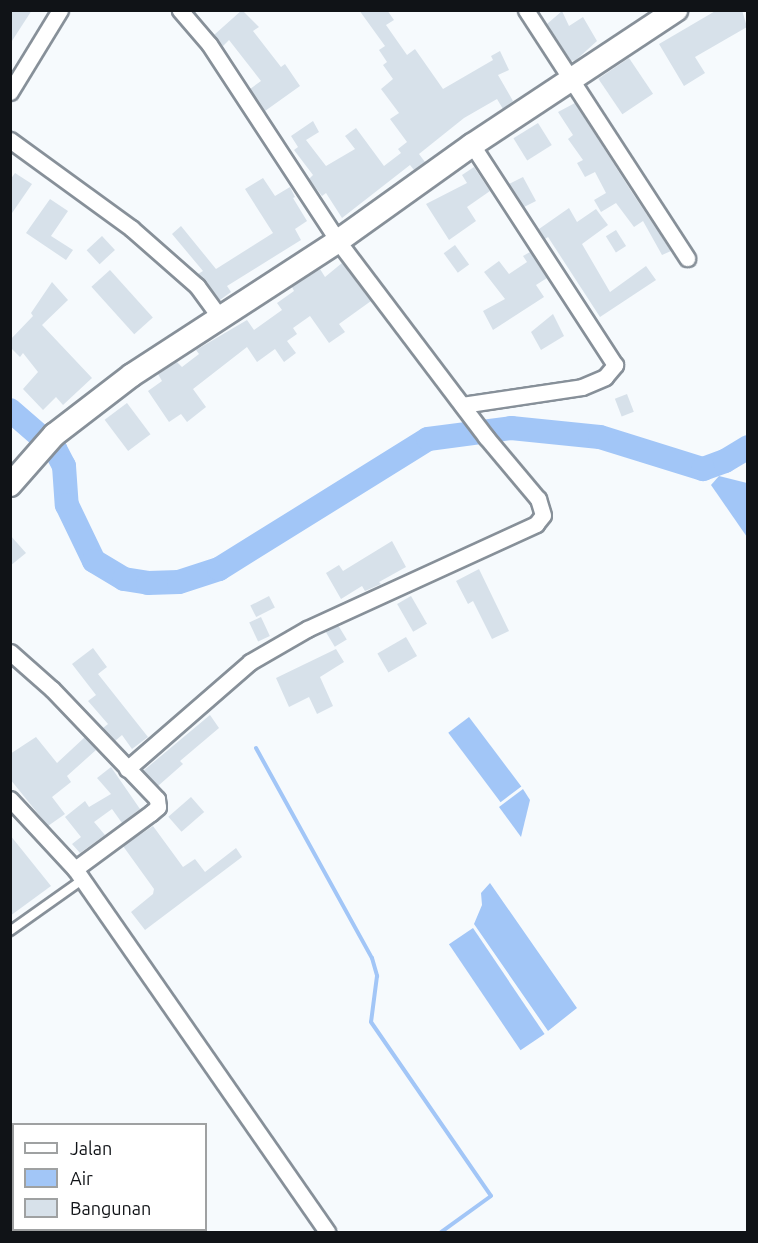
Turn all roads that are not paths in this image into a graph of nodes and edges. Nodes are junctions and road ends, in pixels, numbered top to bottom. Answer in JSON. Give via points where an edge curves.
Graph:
{"nodes":[{"id":1,"x":60,"y":10,"type":"edge"},
{"id":2,"x":180,"y":10,"type":"edge"},
{"id":3,"x":526,"y":10,"type":"edge"},
{"id":4,"x":676,"y":10,"type":"edge"},
{"id":5,"x":572,"y":79,"type":"junction"},
{"id":6,"x":10,"y":92,"type":"edge"},
{"id":7,"x":10,"y":140,"type":"edge"},
{"id":8,"x":472,"y":145,"type":"junction"},
{"id":9,"x":338,"y":241,"type":"junction"},
{"id":10,"x":687,"y":258,"type":"dead end"},
{"id":11,"x":221,"y":319,"type":"junction"},
{"id":12,"x":465,"y":408,"type":"junction"},
{"id":13,"x":10,"y":485,"type":"edge"},
{"id":14,"x":10,"y":652,"type":"edge"},
{"id":15,"x":127,"y":769,"type":"junction"},
{"id":16,"x":10,"y":798,"type":"edge"},
{"id":17,"x":78,"y":875,"type":"junction"},
{"id":18,"x":10,"y":931,"type":"edge"},
{"id":19,"x":327,"y":1233,"type":"edge"}],
"edges":[{"from":1,"to":6,"type":"street"},
{"from":2,"to":9,"type":"street","via":[[209,44]]},
{"from":3,"to":5,"type":"street"},
{"from":4,"to":5,"type":"street"},
{"from":5,"to":8,"type":"street"},
{"from":5,"to":10,"type":"street"},
{"from":7,"to":11,"type":"street","via":[[131,228],[197,286]]},
{"from":8,"to":9,"type":"street"},
{"from":8,"to":12,"type":"street","via":[[615,364],[605,377],[582,387]]},
{"from":9,"to":11,"type":"street"},
{"from":9,"to":12,"type":"street"},
{"from":11,"to":13,"type":"street","via":[[132,375],[54,435]]},
{"from":12,"to":15,"type":"street","via":[[538,499],[543,515],[536,524],[307,629],[250,662]]},
{"from":14,"to":15,"type":"street","via":[[52,689]]},
{"from":15,"to":17,"type":"street","via":[[155,795],[158,807]]},
{"from":16,"to":17,"type":"street"},
{"from":17,"to":18,"type":"lane"},
{"from":17,"to":19,"type":"street"}]}
